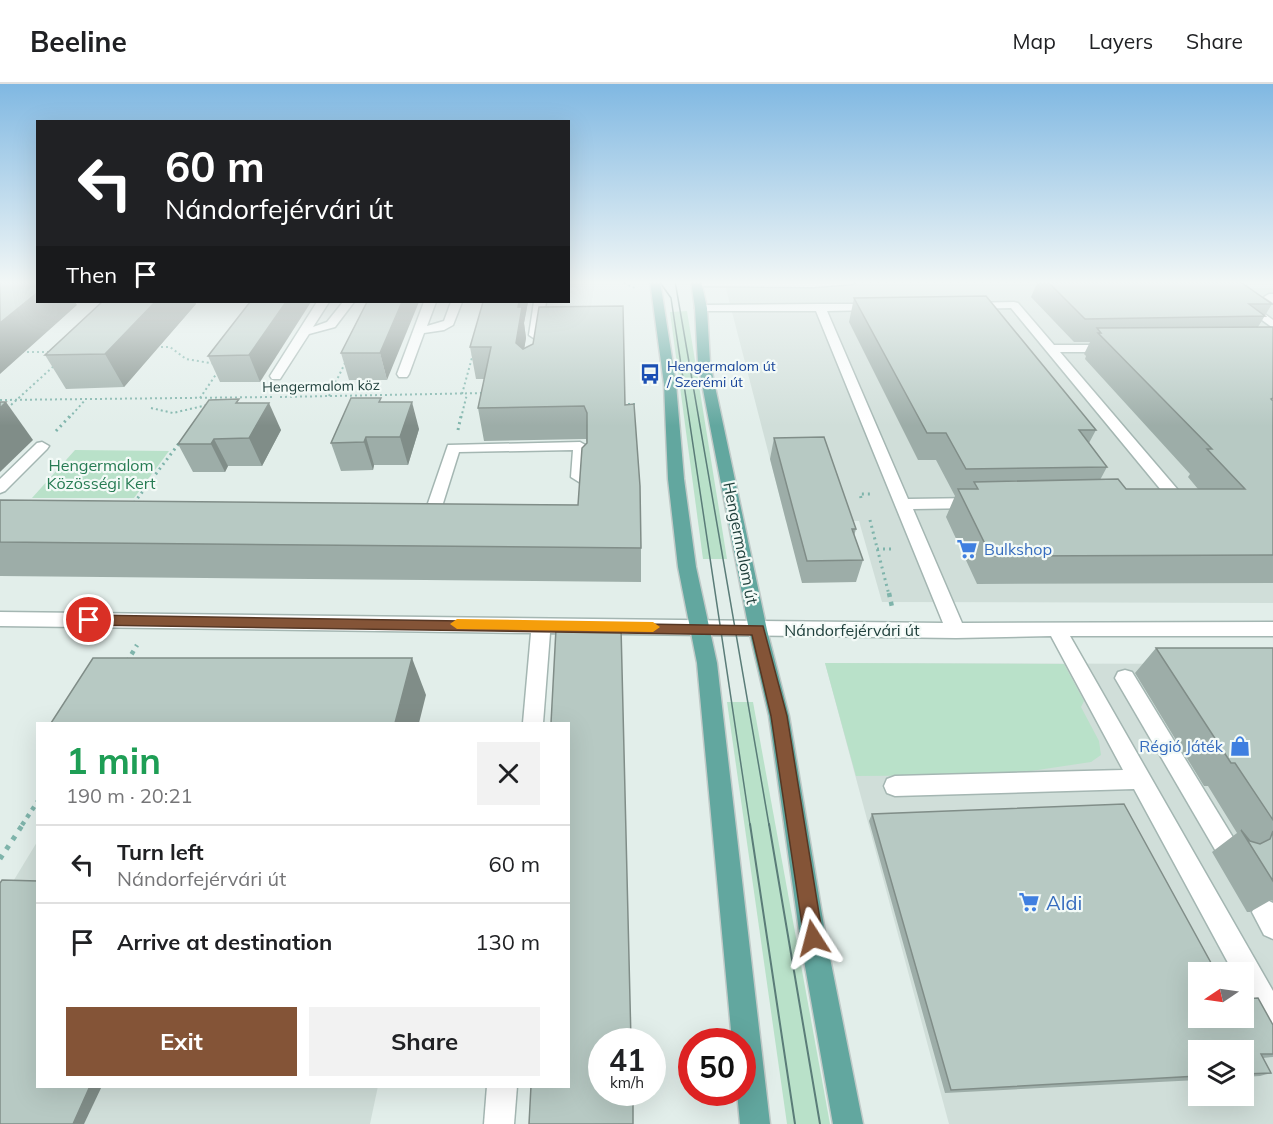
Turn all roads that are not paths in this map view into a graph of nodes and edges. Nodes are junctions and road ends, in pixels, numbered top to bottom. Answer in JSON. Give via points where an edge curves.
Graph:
{"nodes":[{"id":1,"x":536,"y":329,"type":"edge"},
{"id":2,"x":323,"y":330,"type":"edge"},
{"id":3,"x":420,"y":330,"type":"joint"},
{"id":4,"x":425,"y":330,"type":"edge"},
{"id":5,"x":661,"y":330,"type":"edge"},
{"id":6,"x":702,"y":330,"type":"edge"},
{"id":7,"x":829,"y":330,"type":"edge"},
{"id":8,"x":1035,"y":330,"type":"edge"},
{"id":9,"x":304,"y":332,"type":"joint"},
{"id":10,"x":1120,"y":348,"type":"edge"},
{"id":11,"x":1051,"y":349,"type":"junction"},
{"id":12,"x":532,"y":352,"type":"edge"},
{"id":13,"x":403,"y":374,"type":"dead end"},
{"id":14,"x":276,"y":376,"type":"dead end"},
{"id":15,"x":42,"y":446,"type":"road end"},
{"id":16,"x":579,"y":477,"type":"edge"},
{"id":17,"x":0,"y":488,"type":"edge"},
{"id":18,"x":1154,"y":500,"type":"edge"},
{"id":19,"x":987,"y":503,"type":"edge"},
{"id":20,"x":903,"y":504,"type":"junction"},
{"id":21,"x":402,"y":520,"type":"edge"},
{"id":22,"x":0,"y":619,"type":"edge"},
{"id":23,"x":541,"y":625,"type":"junction"},
{"id":24,"x":701,"y":629,"type":"junction"},
{"id":25,"x":1273,"y":629,"type":"edge"},
{"id":26,"x":758,"y":630,"type":"junction"},
{"id":27,"x":956,"y":631,"type":"junction"},
{"id":28,"x":1057,"y":631,"type":"junction"},
{"id":29,"x":1125,"y":678,"type":"dead end"},
{"id":30,"x":533,"y":722,"type":"edge"},
{"id":31,"x":1140,"y":779,"type":"junction"},
{"id":32,"x":895,"y":786,"type":"dead end"},
{"id":33,"x":1229,"y":852,"type":"dead end"},
{"id":34,"x":1273,"y":1018,"type":"edge"},
{"id":35,"x":502,"y":1088,"type":"edge"},
{"id":36,"x":499,"y":1124,"type":"edge"},
{"id":37,"x":755,"y":1124,"type":"edge"},
{"id":38,"x":849,"y":1124,"type":"edge"}],
"edges":[{"from":1,"to":12,"type":"street"},
{"from":2,"to":9,"type":"street"},
{"from":3,"to":4,"type":"street"},
{"from":3,"to":13,"type":"street"},
{"from":5,"to":24,"type":"main road","via":[[687,567]]},
{"from":6,"to":26,"type":"main road","name":"Hengermalom út","via":[[704,363]]},
{"from":7,"to":20,"type":"street"},
{"from":8,"to":11,"type":"street"},
{"from":9,"to":14,"type":"street"},
{"from":10,"to":11,"type":"street"},
{"from":11,"to":18,"type":"street","via":[[1178,500]]},
{"from":15,"to":17,"type":"street"},
{"from":16,"to":21,"type":"street","via":[[580,446],[520,453],[453,448],[433,512]]},
{"from":19,"to":20,"type":"street"},
{"from":20,"to":27,"type":"street"},
{"from":22,"to":23,"type":"street","name":"Nándorfejérvári út"},
{"from":23,"to":24,"type":"street","name":"Nándorfejérvári út"},
{"from":23,"to":30,"type":"street"},
{"from":24,"to":26,"type":"street","name":"Nándorfejérvári út"},
{"from":24,"to":37,"type":"main road"},
{"from":25,"to":28,"type":"street","name":"Nándorfejérvári út"},
{"from":26,"to":27,"type":"street","name":"Nándorfejérvári út"},
{"from":26,"to":38,"type":"main road","name":"Hengermalom út","via":[[779,716],[813,938]]},
{"from":27,"to":28,"type":"street","name":"Nándorfejérvári út"},
{"from":28,"to":31,"type":"street"},
{"from":29,"to":33,"type":"street"},
{"from":31,"to":32,"type":"street"},
{"from":31,"to":34,"type":"street"},
{"from":35,"to":36,"type":"street"}]}
